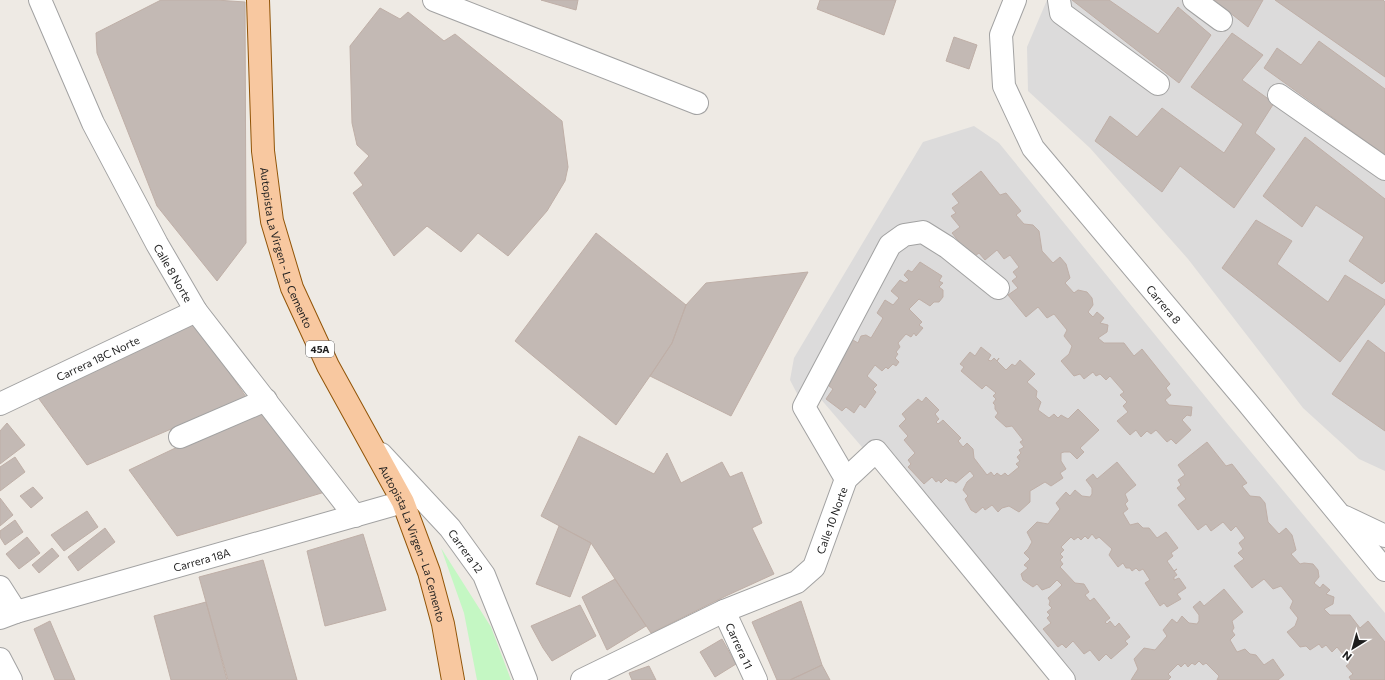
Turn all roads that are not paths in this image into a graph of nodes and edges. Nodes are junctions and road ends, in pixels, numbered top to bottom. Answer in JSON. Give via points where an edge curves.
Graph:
{"nodes":[{"id":1,"x":40,"y":0,"type":"edge"},
{"id":2,"x":258,"y":0,"type":"edge"},
{"id":3,"x":434,"y":0,"type":"edge"},
{"id":4,"x":1015,"y":0,"type":"edge"},
{"id":5,"x":1059,"y":0,"type":"edge"},
{"id":6,"x":1194,"y":0,"type":"edge"},
{"id":7,"x":1221,"y":20,"type":"dead end"},
{"id":8,"x":1158,"y":84,"type":"dead end"},
{"id":9,"x":1279,"y":95,"type":"dead end"},
{"id":10,"x":696,"y":103,"type":"dead end"},
{"id":11,"x":1385,"y":169,"type":"edge"},
{"id":12,"x":998,"y":288,"type":"dead end"},
{"id":13,"x":196,"y":312,"type":"junction"},
{"id":14,"x":266,"y":400,"type":"junction"},
{"id":15,"x":0,"y":404,"type":"edge"},
{"id":16,"x":180,"y":437,"type":"dead end"},
{"id":17,"x":371,"y":443,"type":"junction"},
{"id":18,"x":846,"y":479,"type":"junction"},
{"id":19,"x":403,"y":502,"type":"junction"},
{"id":20,"x":1338,"y":514,"type":"junction"},
{"id":21,"x":355,"y":516,"type":"junction"},
{"id":22,"x":1385,"y":536,"type":"edge"},
{"id":23,"x":1385,"y":570,"type":"edge"},
{"id":24,"x":0,"y":587,"type":"edge"},
{"id":25,"x":724,"y":610,"type":"junction"},
{"id":26,"x":8,"y":615,"type":"edge"},
{"id":27,"x":0,"y":659,"type":"edge"},
{"id":28,"x":11,"y":680,"type":"edge"},
{"id":29,"x":453,"y":680,"type":"edge"},
{"id":30,"x":526,"y":680,"type":"edge"},
{"id":31,"x":582,"y":680,"type":"edge"},
{"id":32,"x":756,"y":680,"type":"edge"},
{"id":33,"x":1064,"y":680,"type":"edge"}],
"edges":[{"from":1,"to":13,"type":"street","name":"Calle 8 Norte","via":[[93,123]]},
{"from":2,"to":17,"type":"main road","name":"Autopista La Virgen - La Cemento","number":"45A","via":[[263,151],[272,221],[292,288],[328,366]]},
{"from":3,"to":10,"type":"street"},
{"from":4,"to":20,"type":"street","name":"Carrera 8","via":[[1001,35],[1004,86],[1033,148]]},
{"from":5,"to":8,"type":"street","via":[[1061,12]]},
{"from":6,"to":7,"type":"street"},
{"from":9,"to":11,"type":"street"},
{"from":12,"to":18,"type":"street","via":[[924,232],[904,235],[890,245],[804,407]]},
{"from":13,"to":14,"type":"street","name":"Calle 8 Norte"},
{"from":13,"to":15,"type":"street","name":"Carrera 18C Norte"},
{"from":14,"to":16,"type":"street"},
{"from":14,"to":21,"type":"street","name":"Calle 8 Norte"},
{"from":17,"to":19,"type":"main road","name":"Autopista La Virgen - La Cemento","number":"45A"},
{"from":17,"to":30,"type":"street","name":"Carrera 12","via":[[450,528],[484,575]]},
{"from":18,"to":25,"type":"street","name":"Calle 10 Norte","via":[[814,568],[797,582]]},
{"from":18,"to":33,"type":"street","name":"Calle 10 Norte","via":[[876,451]]},
{"from":19,"to":21,"type":"street","name":"Carrera 18A"},
{"from":19,"to":29,"type":"main road","name":"Autopista La Virgen - La Cemento","number":"45A","via":[[429,572],[443,624]]},
{"from":20,"to":22,"type":"street","name":"Carrera 8"},
{"from":20,"to":23,"type":"street","name":"Carrera 8"},
{"from":21,"to":26,"type":"street","name":"Carrera 18A"},
{"from":24,"to":26,"type":"street"},
{"from":25,"to":31,"type":"street","name":"Calle 10 Norte"},
{"from":25,"to":32,"type":"street","name":"Carrera 11"},
{"from":27,"to":28,"type":"street"}]}
